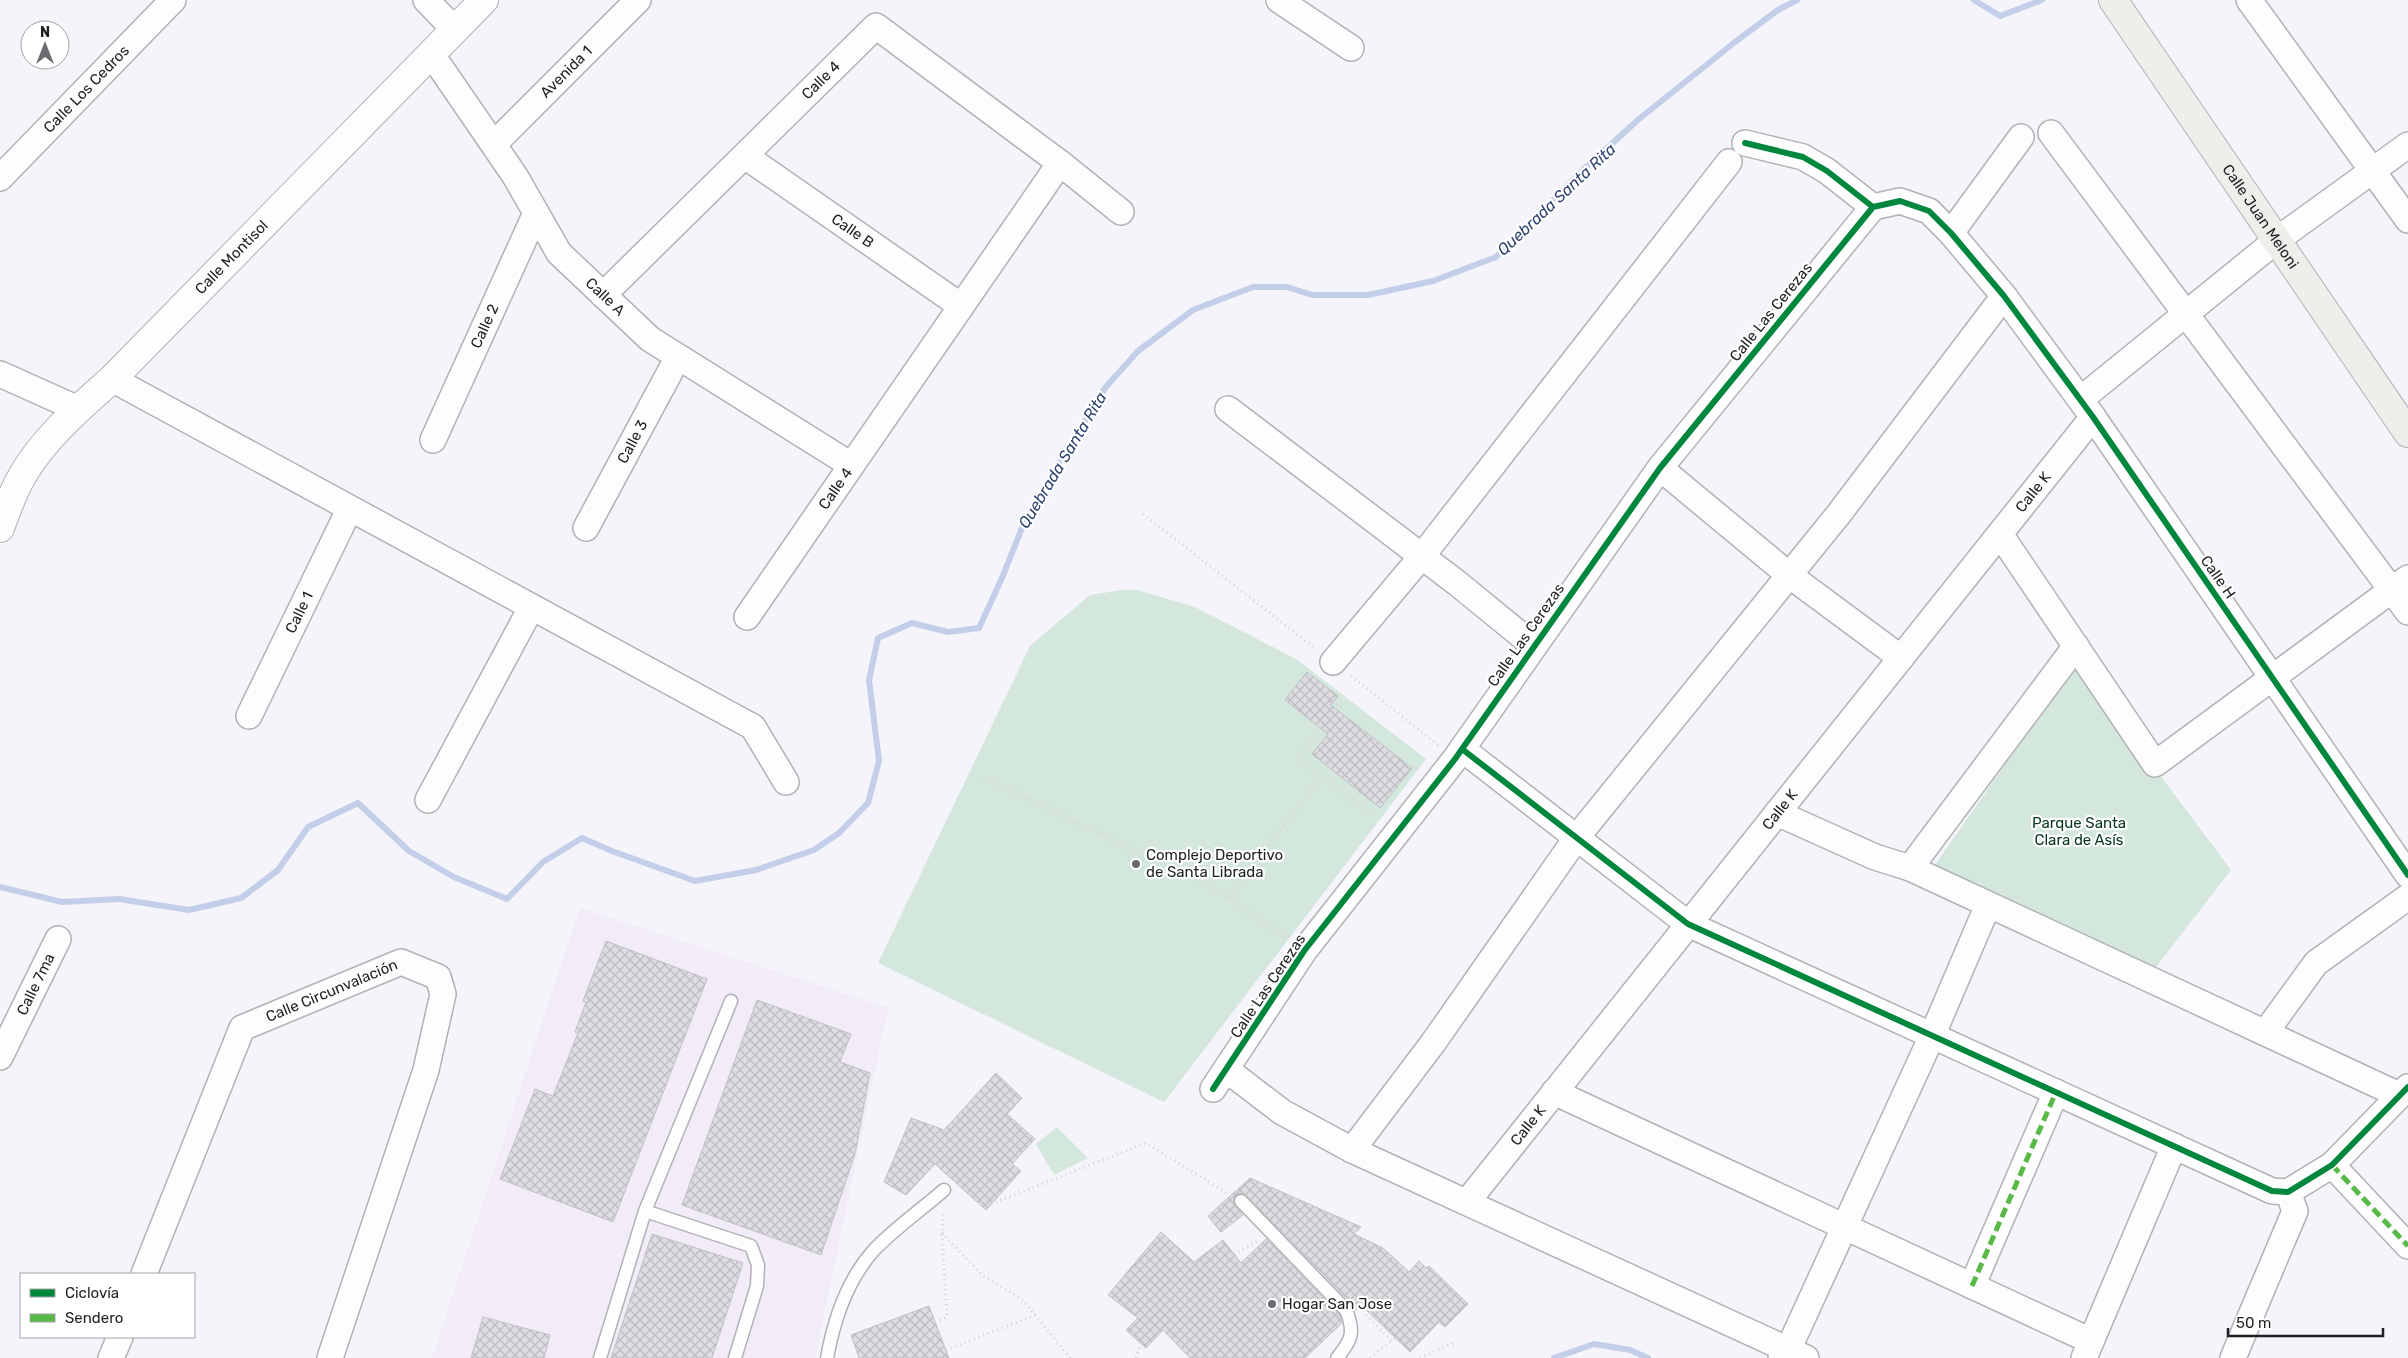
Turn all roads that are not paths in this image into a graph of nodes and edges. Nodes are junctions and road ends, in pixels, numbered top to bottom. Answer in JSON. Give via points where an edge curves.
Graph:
{"nodes":[{"id":1,"x":173,"y":0,"type":"edge"},
{"id":2,"x":426,"y":0,"type":"edge"},
{"id":3,"x":484,"y":0,"type":"edge"},
{"id":4,"x":638,"y":0,"type":"edge"},
{"id":5,"x":1279,"y":0,"type":"edge"},
{"id":6,"x":2249,"y":0,"type":"edge"},
{"id":7,"x":2115,"y":4,"type":"edge"},
{"id":8,"x":455,"y":30,"type":"junction"},
{"id":9,"x":1351,"y":48,"type":"dead end"},
{"id":10,"x":432,"y":54,"type":"junction"},
{"id":11,"x":2051,"y":133,"type":"dead end"},
{"id":12,"x":2021,"y":137,"type":"dead end"},
{"id":13,"x":494,"y":144,"type":"junction"},
{"id":14,"x":2408,"y":145,"type":"edge"},
{"id":15,"x":745,"y":156,"type":"junction"},
{"id":16,"x":1060,"y":163,"type":"junction"},
{"id":17,"x":2372,"y":171,"type":"junction"},
{"id":18,"x":0,"y":178,"type":"edge"},
{"id":19,"x":1873,"y":207,"type":"junction"},
{"id":20,"x":1121,"y":212,"type":"dead end"},
{"id":21,"x":536,"y":213,"type":"junction"},
{"id":22,"x":2408,"y":220,"type":"edge"},
{"id":23,"x":1951,"y":233,"type":"junction"},
{"id":24,"x":2278,"y":239,"type":"junction"},
{"id":25,"x":603,"y":295,"type":"junction"},
{"id":26,"x":2004,"y":296,"type":"junction"},
{"id":27,"x":961,"y":306,"type":"junction"},
{"id":28,"x":2186,"y":314,"type":"junction"},
{"id":29,"x":678,"y":357,"type":"junction"},
{"id":30,"x":0,"y":374,"type":"edge"},
{"id":31,"x":112,"y":379,"type":"junction"},
{"id":32,"x":2087,"y":408,"type":"junction"},
{"id":33,"x":78,"y":409,"type":"junction"},
{"id":34,"x":1228,"y":409,"type":"dead end"},
{"id":35,"x":2408,"y":433,"type":"edge"},
{"id":36,"x":433,"y":440,"type":"dead end"},
{"id":37,"x":851,"y":465,"type":"junction"},
{"id":38,"x":1660,"y":468,"type":"junction"},
{"id":39,"x":349,"y":510,"type":"junction"},
{"id":40,"x":0,"y":528,"type":"edge"},
{"id":41,"x":586,"y":528,"type":"dead end"},
{"id":42,"x":2000,"y":534,"type":"junction"},
{"id":43,"x":1422,"y":556,"type":"junction"},
{"id":44,"x":1789,"y":575,"type":"junction"},
{"id":45,"x":2400,"y":584,"type":"edge"},
{"id":46,"x":531,"y":608,"type":"junction"},
{"id":47,"x":2408,"y":612,"type":"edge"},
{"id":48,"x":747,"y":617,"type":"dead end"},
{"id":49,"x":1533,"y":645,"type":"junction"},
{"id":50,"x":2076,"y":646,"type":"junction"},
{"id":51,"x":1901,"y":658,"type":"junction"},
{"id":52,"x":1333,"y":662,"type":"road end"},
{"id":53,"x":2272,"y":676,"type":"junction"},
{"id":54,"x":249,"y":716,"type":"dead end"},
{"id":55,"x":1458,"y":754,"type":"junction"},
{"id":56,"x":786,"y":782,"type":"dead end"},
{"id":57,"x":428,"y":800,"type":"dead end"},
{"id":58,"x":1777,"y":813,"type":"junction"},
{"id":59,"x":1577,"y":837,"type":"junction"},
{"id":60,"x":1910,"y":868,"type":"junction"},
{"id":61,"x":2408,"y":875,"type":"edge"},
{"id":62,"x":2408,"y":897,"type":"edge"},
{"id":63,"x":1988,"y":905,"type":"junction"},
{"id":64,"x":1688,"y":924,"type":"junction"},
{"id":65,"x":58,"y":939,"type":"dead end"},
{"id":66,"x":731,"y":1001,"type":"dead end"},
{"id":67,"x":2265,"y":1033,"type":"junction"},
{"id":68,"x":1932,"y":1036,"type":"junction"},
{"id":69,"x":0,"y":1057,"type":"edge"},
{"id":70,"x":2404,"y":1091,"type":"edge"},
{"id":71,"x":1554,"y":1092,"type":"junction"},
{"id":72,"x":2056,"y":1092,"type":"junction"},
{"id":73,"x":2174,"y":1146,"type":"junction"},
{"id":74,"x":1352,"y":1150,"type":"junction"},
{"id":75,"x":2332,"y":1165,"type":"junction"},
{"id":76,"x":944,"y":1190,"type":"road end"},
{"id":77,"x":2288,"y":1192,"type":"junction"},
{"id":78,"x":1241,"y":1201,"type":"road end"},
{"id":79,"x":1467,"y":1202,"type":"junction"},
{"id":80,"x":645,"y":1211,"type":"junction"},
{"id":81,"x":1844,"y":1226,"type":"junction"},
{"id":82,"x":2408,"y":1246,"type":"edge"},
{"id":83,"x":144,"y":1273,"type":"edge"},
{"id":84,"x":1972,"y":1286,"type":"junction"},
{"id":85,"x":120,"y":1338,"type":"edge"},
{"id":86,"x":2088,"y":1350,"type":"edge"},
{"id":87,"x":1792,"y":1355,"type":"edge"},
{"id":88,"x":111,"y":1358,"type":"edge"},
{"id":89,"x":330,"y":1358,"type":"edge"},
{"id":90,"x":600,"y":1358,"type":"edge"},
{"id":91,"x":735,"y":1358,"type":"edge"},
{"id":92,"x":827,"y":1358,"type":"edge"},
{"id":93,"x":1337,"y":1358,"type":"edge"},
{"id":94,"x":2233,"y":1358,"type":"edge"}],
"edges":[{"from":1,"to":18,"type":"street","name":"Calle Los Cedros"},
{"from":2,"to":8,"type":"street"},
{"from":3,"to":8,"type":"street","name":"Calle Montisol"},
{"from":4,"to":13,"type":"street","name":"Avenida 1"},
{"from":5,"to":9,"type":"street"},
{"from":6,"to":17,"type":"street"},
{"from":7,"to":24,"type":"main road","name":"Calle Juan Meloni"},
{"from":8,"to":10,"type":"street","name":"Calle Montisol"},
{"from":10,"to":13,"type":"street","name":"Calle A"},
{"from":10,"to":31,"type":"street","name":"Calle Montisol"},
{"from":11,"to":28,"type":"street"},
{"from":12,"to":23,"type":"street"},
{"from":13,"to":21,"type":"street","name":"Calle A"},
{"from":14,"to":17,"type":"street","name":"Calle K"},
{"from":15,"to":16,"type":"street","name":"Calle 4","via":[[876,26]]},
{"from":15,"to":25,"type":"street","name":"Calle 4"},
{"from":15,"to":27,"type":"street","name":"Calle B"},
{"from":16,"to":20,"type":"street","name":"Calle 4"},
{"from":16,"to":27,"type":"street","name":"Calle 4"},
{"from":17,"to":22,"type":"street"},
{"from":17,"to":24,"type":"street","name":"Calle K"},
{"from":19,"to":23,"type":"street","name":"Calle H","via":[[1900,201],[1930,210]]},
{"from":19,"to":38,"type":"street","name":"Calle Las Cerezas"},
{"from":19,"to":43,"type":"street","via":[[1827,170],[1803,157],[1737,153]]},
{"from":21,"to":25,"type":"street","name":"Calle A","via":[[559,253]]},
{"from":21,"to":36,"type":"street","name":"Calle 2"},
{"from":23,"to":26,"type":"street","name":"Calle H"},
{"from":24,"to":28,"type":"street","name":"Calle K"},
{"from":24,"to":35,"type":"main road","name":"Calle Juan Meloni"},
{"from":25,"to":29,"type":"street","name":"Calle A","via":[[650,339]]},
{"from":26,"to":32,"type":"street","name":"Calle H"},
{"from":26,"to":44,"type":"street"},
{"from":27,"to":37,"type":"street","name":"Calle 4"},
{"from":28,"to":32,"type":"street","name":"Calle K"},
{"from":28,"to":45,"type":"street"},
{"from":29,"to":37,"type":"street","name":"Calle A"},
{"from":29,"to":41,"type":"street","name":"Calle 3"},
{"from":30,"to":33,"type":"street"},
{"from":31,"to":33,"type":"street","name":"Calle Montisol"},
{"from":31,"to":39,"type":"street"},
{"from":32,"to":42,"type":"street","name":"Calle K"},
{"from":32,"to":53,"type":"street","name":"Calle H"},
{"from":33,"to":40,"type":"street","name":"Calle Montisol","via":[[40,451],[21,478]]},
{"from":34,"to":43,"type":"street"},
{"from":37,"to":48,"type":"street","name":"Calle 4"},
{"from":38,"to":44,"type":"street"},
{"from":38,"to":49,"type":"street","name":"Calle Las Cerezas"},
{"from":39,"to":46,"type":"street"},
{"from":39,"to":54,"type":"street","name":"Calle 1"},
{"from":42,"to":50,"type":"street"},
{"from":42,"to":51,"type":"street","name":"Calle K"},
{"from":43,"to":49,"type":"street"},
{"from":43,"to":52,"type":"street"},
{"from":44,"to":51,"type":"street"},
{"from":44,"to":59,"type":"street"},
{"from":45,"to":47,"type":"street"},
{"from":45,"to":53,"type":"street"},
{"from":46,"to":56,"type":"street","via":[[753,727]]},
{"from":46,"to":57,"type":"street"},
{"from":49,"to":55,"type":"street","name":"Calle Las Cerezas"},
{"from":50,"to":53,"type":"street","via":[[2155,764]]},
{"from":50,"to":60,"type":"street"},
{"from":51,"to":58,"type":"street","name":"Calle K"},
{"from":53,"to":61,"type":"street","name":"Calle H"},
{"from":55,"to":59,"type":"street"},
{"from":55,"to":74,"type":"street","name":"Calle Las Cerezas","via":[[1304,951],[1220,1079]]},
{"from":58,"to":60,"type":"street","via":[[1875,857]]},
{"from":58,"to":64,"type":"street","name":"Calle K"},
{"from":59,"to":64,"type":"street"},
{"from":59,"to":74,"type":"street","via":[[1433,1043]]},
{"from":60,"to":63,"type":"street"},
{"from":62,"to":67,"type":"street","via":[[2316,963]]},
{"from":63,"to":67,"type":"street"},
{"from":63,"to":68,"type":"street"},
{"from":64,"to":68,"type":"street"},
{"from":64,"to":71,"type":"street","name":"Calle K"},
{"from":65,"to":69,"type":"street","name":"Calle 7ma"},
{"from":66,"to":80,"type":"lane"},
{"from":67,"to":70,"type":"street"},
{"from":68,"to":72,"type":"street"},
{"from":68,"to":81,"type":"street"},
{"from":70,"to":75,"type":"street"},
{"from":71,"to":79,"type":"street","name":"Calle K"},
{"from":71,"to":81,"type":"street"},
{"from":72,"to":73,"type":"street"},
{"from":72,"to":84,"type":"street"},
{"from":73,"to":77,"type":"street","via":[[2272,1191]]},
{"from":73,"to":86,"type":"street"},
{"from":74,"to":79,"type":"street"},
{"from":75,"to":77,"type":"street"},
{"from":75,"to":82,"type":"street"},
{"from":76,"to":92,"type":"lane","via":[[874,1250],[847,1289]]},
{"from":77,"to":94,"type":"street","via":[[2295,1211]]},
{"from":78,"to":93,"type":"lane","via":[[1346,1310],[1352,1325],[1350,1340]]},
{"from":79,"to":87,"type":"street"},
{"from":80,"to":90,"type":"lane"},
{"from":80,"to":91,"type":"lane","via":[[751,1246],[758,1265],[757,1286]]},
{"from":81,"to":84,"type":"street"},
{"from":81,"to":87,"type":"street"},
{"from":83,"to":89,"type":"street","name":"Calle Circunvalación","via":[[242,1028],[401,962],[438,977],[443,994],[426,1070]]},
{"from":84,"to":86,"type":"street"},
{"from":85,"to":88,"type":"street"}]}
